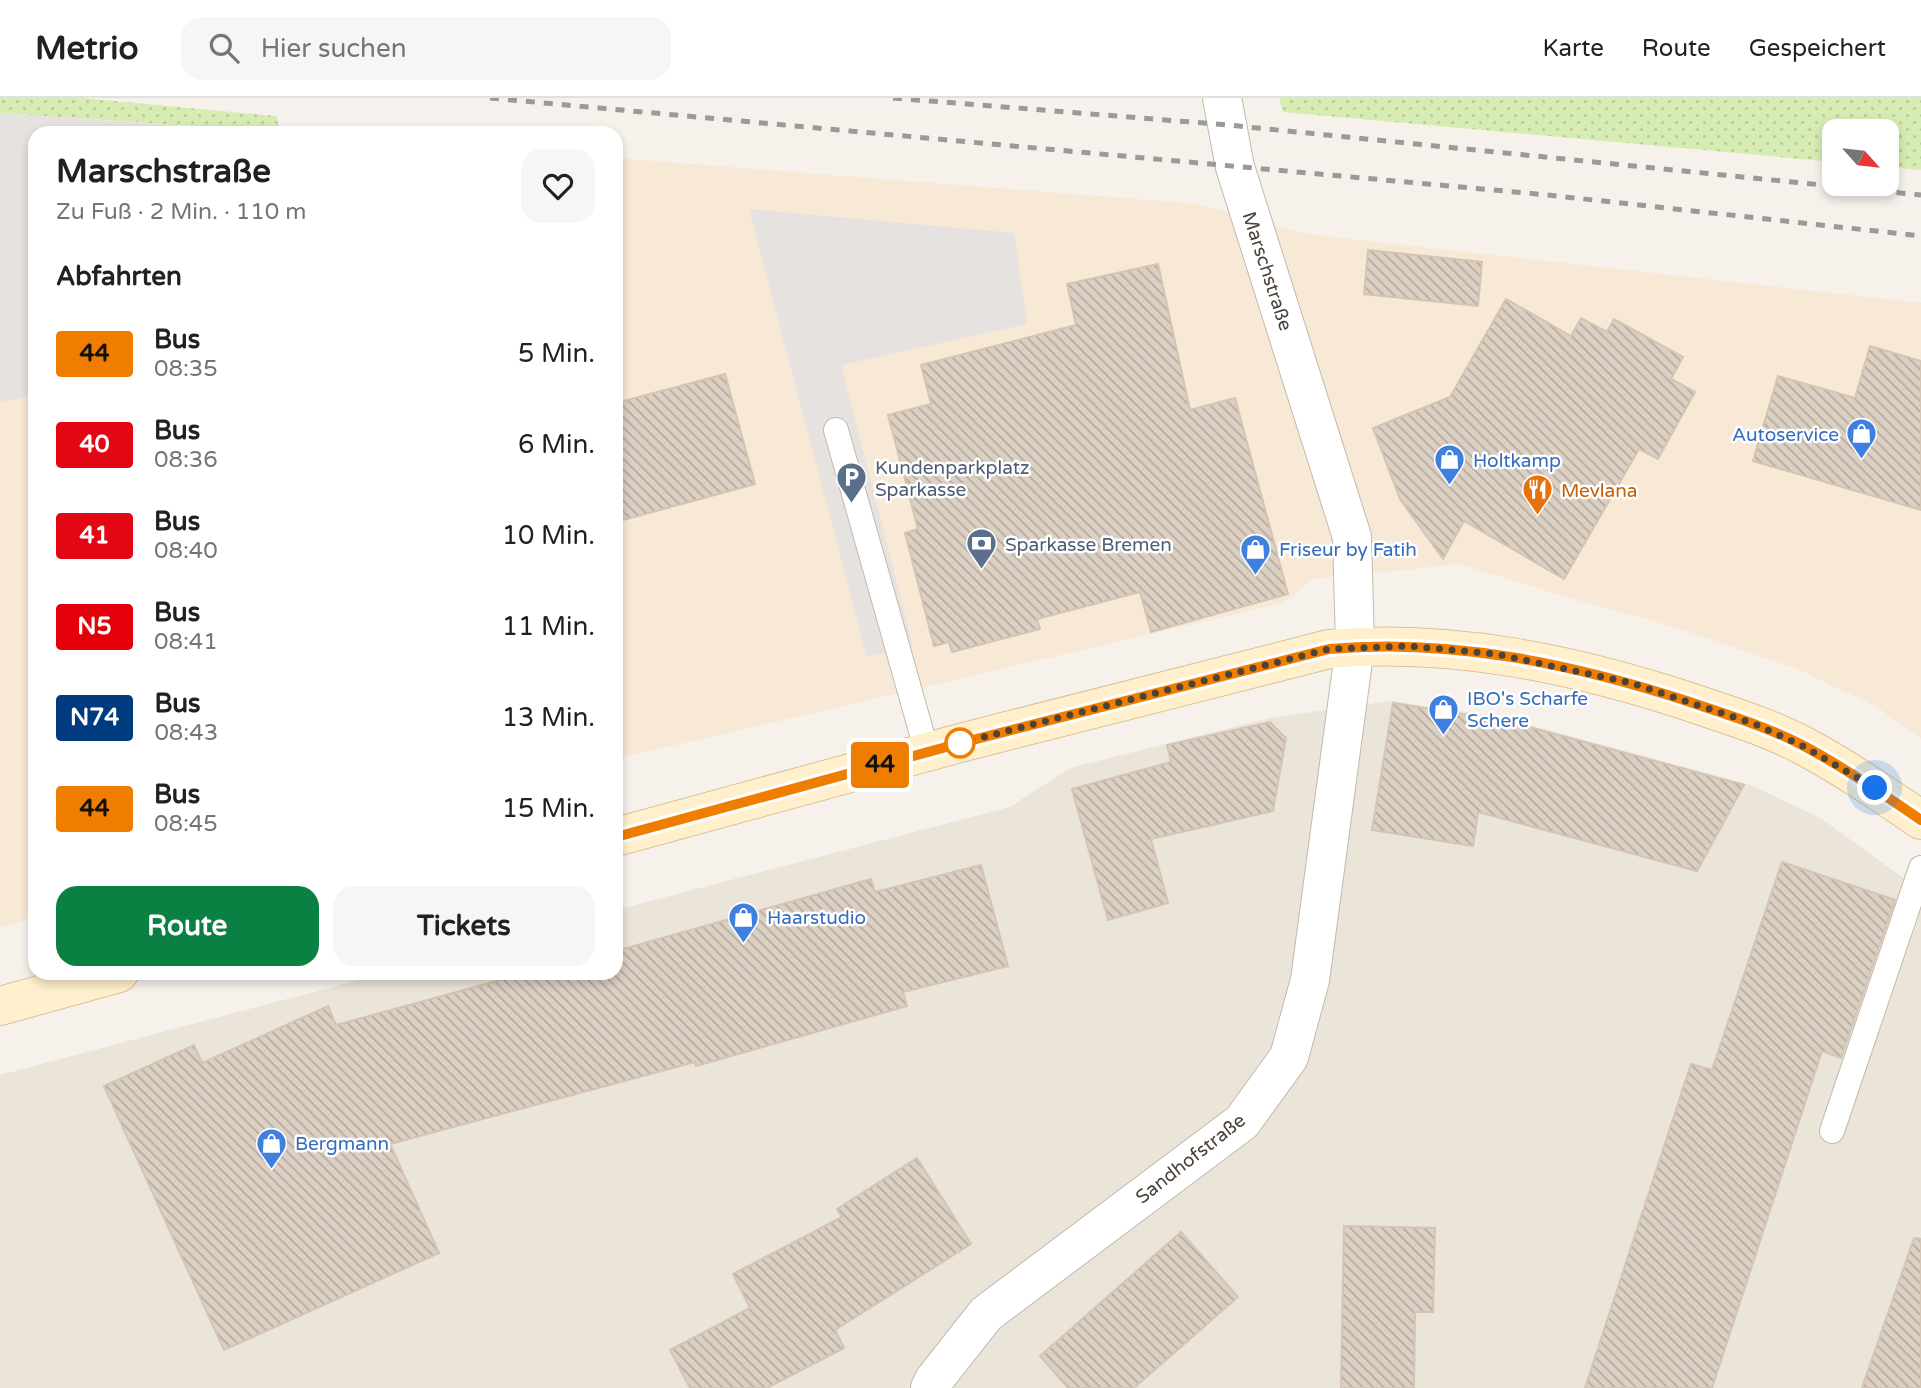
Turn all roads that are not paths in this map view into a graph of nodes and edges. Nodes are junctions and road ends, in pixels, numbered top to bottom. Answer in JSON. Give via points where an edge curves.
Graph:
{"nodes":[{"id":1,"x":1222,"y":98,"type":"edge"},
{"id":2,"x":836,"y":430,"type":"dead end"},
{"id":3,"x":1355,"y":646,"type":"junction"},
{"id":4,"x":927,"y":752,"type":"junction"},
{"id":5,"x":1921,"y":820,"type":"edge"},
{"id":6,"x":623,"y":835,"type":"edge"},
{"id":7,"x":1921,"y":868,"type":"edge"},
{"id":8,"x":94,"y":980,"type":"edge"},
{"id":9,"x":0,"y":1006,"type":"edge"},
{"id":10,"x":1832,"y":1131,"type":"dead end"},
{"id":11,"x":930,"y":1388,"type":"edge"}],
"edges":[{"from":1,"to":3,"type":"street","name":"Marschstraße","via":[[1235,167],[1352,537]]},
{"from":2,"to":4,"type":"lane"},
{"from":3,"to":4,"type":"main road"},
{"from":3,"to":5,"type":"main road","via":[[1496,654],[1631,683],[1755,724],[1803,746]]},
{"from":3,"to":11,"type":"street","name":"Sandhofstraße","via":[[1310,980],[1289,1057],[1242,1122],[986,1314]]},
{"from":4,"to":6,"type":"main road"},
{"from":7,"to":10,"type":"lane"},
{"from":8,"to":9,"type":"main road"}]}
